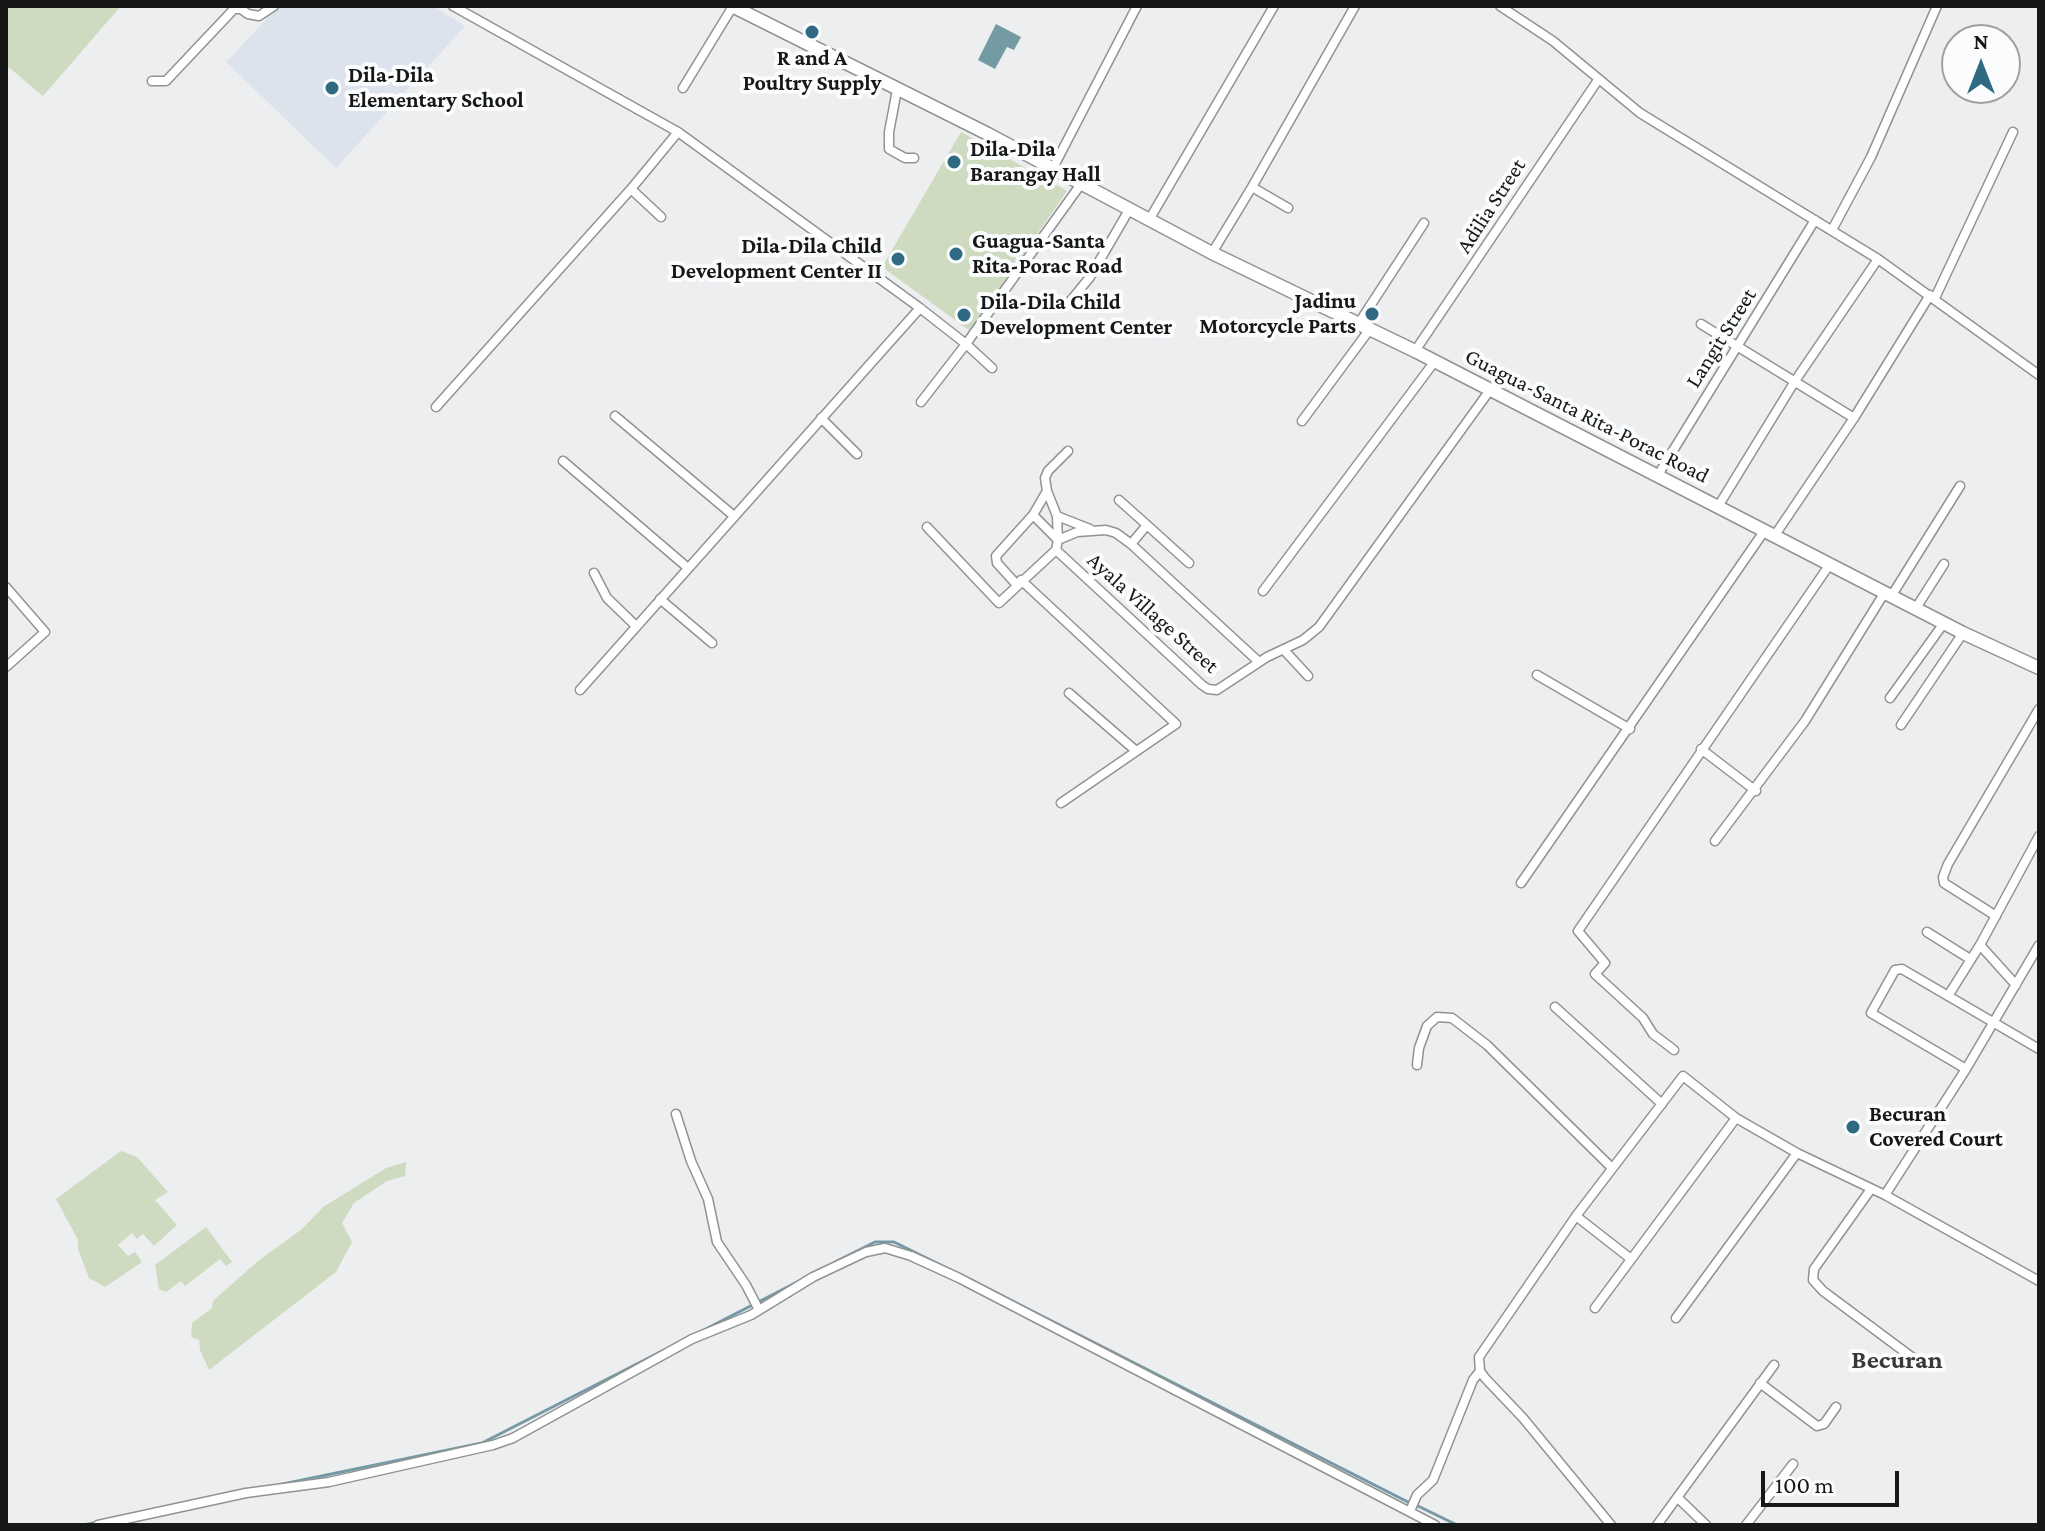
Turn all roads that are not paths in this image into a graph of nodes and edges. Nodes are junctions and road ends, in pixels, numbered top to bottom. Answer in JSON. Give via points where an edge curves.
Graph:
{"nodes":[{"id":1,"x":274,"y":6,"type":"edge"},
{"id":2,"x":453,"y":6,"type":"edge"},
{"id":3,"x":732,"y":6,"type":"edge"},
{"id":4,"x":1137,"y":6,"type":"edge"},
{"id":5,"x":1274,"y":6,"type":"edge"},
{"id":6,"x":1355,"y":6,"type":"edge"},
{"id":7,"x":1500,"y":6,"type":"edge"},
{"id":8,"x":1937,"y":6,"type":"edge"},
{"id":9,"x":1598,"y":80,"type":"junction"},
{"id":10,"x":152,"y":81,"type":"dead end"},
{"id":11,"x":683,"y":88,"type":"dead end"},
{"id":12,"x":897,"y":90,"type":"junction"},
{"id":13,"x":678,"y":132,"type":"junction"},
{"id":14,"x":2013,"y":132,"type":"dead end"},
{"id":15,"x":914,"y":158,"type":"dead end"},
{"id":16,"x":1053,"y":168,"type":"junction"},
{"id":17,"x":1081,"y":184,"type":"junction"},
{"id":18,"x":1252,"y":187,"type":"junction"},
{"id":19,"x":631,"y":189,"type":"junction"},
{"id":20,"x":1288,"y":208,"type":"dead end"},
{"id":21,"x":1129,"y":210,"type":"junction"},
{"id":22,"x":661,"y":217,"type":"dead end"},
{"id":23,"x":1149,"y":220,"type":"junction"},
{"id":24,"x":1815,"y":220,"type":"junction"},
{"id":25,"x":1424,"y":223,"type":"dead end"},
{"id":26,"x":1832,"y":230,"type":"junction"},
{"id":27,"x":1212,"y":253,"type":"junction"},
{"id":28,"x":1878,"y":259,"type":"junction"},
{"id":29,"x":1933,"y":297,"type":"junction"},
{"id":30,"x":1068,"y":304,"type":"dead end"},
{"id":31,"x":920,"y":308,"type":"junction"},
{"id":32,"x":1701,"y":324,"type":"dead end"},
{"id":33,"x":1365,"y":326,"type":"junction"},
{"id":34,"x":966,"y":344,"type":"junction"},
{"id":35,"x":1738,"y":346,"type":"junction"},
{"id":36,"x":1415,"y":351,"type":"junction"},
{"id":37,"x":1435,"y":361,"type":"junction"},
{"id":38,"x":992,"y":368,"type":"dead end"},
{"id":39,"x":2039,"y":375,"type":"edge"},
{"id":40,"x":1795,"y":381,"type":"junction"},
{"id":41,"x":1490,"y":390,"type":"junction"},
{"id":42,"x":921,"y":402,"type":"dead end"},
{"id":43,"x":436,"y":407,"type":"dead end"},
{"id":44,"x":615,"y":416,"type":"dead end"},
{"id":45,"x":821,"y":418,"type":"junction"},
{"id":46,"x":1854,"y":418,"type":"junction"},
{"id":47,"x":1302,"y":421,"type":"dead end"},
{"id":48,"x":1068,"y":451,"type":"dead end"},
{"id":49,"x":857,"y":454,"type":"dead end"},
{"id":50,"x":563,"y":461,"type":"dead end"},
{"id":51,"x":1658,"y":475,"type":"junction"},
{"id":52,"x":1960,"y":486,"type":"dead end"},
{"id":53,"x":1047,"y":491,"type":"junction"},
{"id":54,"x":1119,"y":500,"type":"dead end"},
{"id":55,"x":1719,"y":505,"type":"junction"},
{"id":56,"x":1033,"y":515,"type":"junction"},
{"id":57,"x":734,"y":516,"type":"junction"},
{"id":58,"x":1057,"y":516,"type":"junction"},
{"id":59,"x":1147,"y":525,"type":"junction"},
{"id":60,"x":927,"y":527,"type":"dead end"},
{"id":61,"x":1093,"y":530,"type":"junction"},
{"id":62,"x":1770,"y":532,"type":"junction"},
{"id":63,"x":1058,"y":540,"type":"junction"},
{"id":64,"x":1131,"y":544,"type":"junction"},
{"id":65,"x":1056,"y":550,"type":"junction"},
{"id":66,"x":1189,"y":563,"type":"dead end"},
{"id":67,"x":1830,"y":564,"type":"junction"},
{"id":68,"x":1944,"y":564,"type":"dead end"},
{"id":69,"x":688,"y":568,"type":"junction"},
{"id":70,"x":594,"y":573,"type":"dead end"},
{"id":71,"x":1019,"y":582,"type":"junction"},
{"id":72,"x":6,"y":587,"type":"edge"},
{"id":73,"x":1263,"y":591,"type":"dead end"},
{"id":74,"x":1888,"y":594,"type":"junction"},
{"id":75,"x":660,"y":599,"type":"junction"},
{"id":76,"x":1916,"y":608,"type":"junction"},
{"id":77,"x":1944,"y":623,"type":"junction"},
{"id":78,"x":636,"y":626,"type":"junction"},
{"id":79,"x":1963,"y":633,"type":"junction"},
{"id":80,"x":712,"y":643,"type":"dead end"},
{"id":81,"x":1284,"y":650,"type":"junction"},
{"id":82,"x":1259,"y":662,"type":"junction"},
{"id":83,"x":6,"y":667,"type":"edge"},
{"id":84,"x":2039,"y":668,"type":"edge"},
{"id":85,"x":1537,"y":675,"type":"dead end"},
{"id":86,"x":1308,"y":676,"type":"dead end"},
{"id":87,"x":580,"y":690,"type":"dead end"},
{"id":88,"x":1069,"y":693,"type":"dead end"},
{"id":89,"x":1890,"y":698,"type":"dead end"},
{"id":90,"x":2039,"y":709,"type":"edge"},
{"id":91,"x":1901,"y":725,"type":"dead end"},
{"id":92,"x":1630,"y":729,"type":"junction"},
{"id":93,"x":1701,"y":749,"type":"junction"},
{"id":94,"x":1135,"y":750,"type":"junction"},
{"id":95,"x":1756,"y":790,"type":"junction"},
{"id":96,"x":1061,"y":803,"type":"dead end"},
{"id":97,"x":2039,"y":836,"type":"edge"},
{"id":98,"x":1715,"y":841,"type":"dead end"},
{"id":99,"x":1521,"y":883,"type":"dead end"},
{"id":100,"x":1996,"y":916,"type":"junction"},
{"id":101,"x":1927,"y":932,"type":"dead end"},
{"id":102,"x":1980,"y":945,"type":"junction"},
{"id":103,"x":2039,"y":945,"type":"edge"},
{"id":104,"x":1970,"y":959,"type":"junction"},
{"id":105,"x":2016,"y":985,"type":"junction"},
{"id":106,"x":1948,"y":996,"type":"junction"},
{"id":107,"x":1555,"y":1007,"type":"dead end"},
{"id":108,"x":1993,"y":1023,"type":"junction"},
{"id":109,"x":2039,"y":1049,"type":"edge"},
{"id":110,"x":1674,"y":1050,"type":"dead end"},
{"id":111,"x":1417,"y":1065,"type":"dead end"},
{"id":112,"x":1966,"y":1069,"type":"junction"},
{"id":113,"x":1662,"y":1104,"type":"junction"},
{"id":114,"x":676,"y":1114,"type":"dead end"},
{"id":115,"x":1736,"y":1118,"type":"junction"},
{"id":116,"x":1797,"y":1153,"type":"junction"},
{"id":117,"x":1612,"y":1168,"type":"junction"},
{"id":118,"x":1871,"y":1189,"type":"junction"},
{"id":119,"x":1885,"y":1195,"type":"junction"},
{"id":120,"x":1576,"y":1216,"type":"junction"},
{"id":121,"x":1631,"y":1259,"type":"junction"},
{"id":122,"x":2039,"y":1281,"type":"edge"},
{"id":123,"x":757,"y":1306,"type":"junction"},
{"id":124,"x":1595,"y":1308,"type":"dead end"},
{"id":125,"x":1676,"y":1318,"type":"dead end"},
{"id":126,"x":1917,"y":1361,"type":"dead end"},
{"id":127,"x":1774,"y":1365,"type":"dead end"},
{"id":128,"x":1480,"y":1371,"type":"junction"},
{"id":129,"x":1760,"y":1383,"type":"junction"},
{"id":130,"x":1836,"y":1407,"type":"dead end"},
{"id":131,"x":1793,"y":1464,"type":"dead end"},
{"id":132,"x":1678,"y":1498,"type":"junction"},
{"id":133,"x":1410,"y":1511,"type":"junction"},
{"id":134,"x":98,"y":1525,"type":"edge"},
{"id":135,"x":1435,"y":1525,"type":"edge"},
{"id":136,"x":1611,"y":1525,"type":"edge"},
{"id":137,"x":1657,"y":1525,"type":"edge"},
{"id":138,"x":1706,"y":1525,"type":"edge"},
{"id":139,"x":1746,"y":1525,"type":"edge"}],
"edges":[{"from":1,"to":10,"type":"street","via":[[259,16],[234,9],[166,81]]},
{"from":2,"to":13,"type":"street"},
{"from":3,"to":11,"type":"street"},
{"from":3,"to":12,"type":"main road","name":"Guagua-Santa Rita-Porac Road"},
{"from":4,"to":16,"type":"street"},
{"from":5,"to":23,"type":"street"},
{"from":6,"to":18,"type":"street"},
{"from":7,"to":9,"type":"street","via":[[1553,41]]},
{"from":8,"to":26,"type":"street","via":[[1871,157]]},
{"from":9,"to":24,"type":"street","via":[[1640,113]]},
{"from":9,"to":36,"type":"street","name":"Adilia Street"},
{"from":12,"to":15,"type":"street","via":[[889,149]]},
{"from":12,"to":16,"type":"main road","name":"Guagua-Santa Rita-Porac Road"},
{"from":13,"to":19,"type":"street"},
{"from":13,"to":31,"type":"street"},
{"from":14,"to":29,"type":"street"},
{"from":16,"to":17,"type":"main road","name":"Guagua-Santa Rita-Porac Road"},
{"from":17,"to":21,"type":"main road","name":"Guagua-Santa Rita-Porac Road"},
{"from":17,"to":34,"type":"street"},
{"from":18,"to":20,"type":"street"},
{"from":18,"to":27,"type":"street"},
{"from":19,"to":22,"type":"street"},
{"from":19,"to":43,"type":"street"},
{"from":21,"to":23,"type":"main road","name":"Guagua-Santa Rita-Porac Road"},
{"from":21,"to":30,"type":"street"},
{"from":23,"to":27,"type":"main road","name":"Guagua-Santa Rita-Porac Road"},
{"from":24,"to":26,"type":"street"},
{"from":24,"to":35,"type":"street","name":"Langit Street"},
{"from":25,"to":33,"type":"street"},
{"from":26,"to":28,"type":"street"},
{"from":27,"to":33,"type":"main road","name":"Guagua-Santa Rita-Porac Road"},
{"from":28,"to":29,"type":"street"},
{"from":28,"to":40,"type":"street"},
{"from":29,"to":39,"type":"street"},
{"from":29,"to":46,"type":"street"},
{"from":31,"to":34,"type":"street"},
{"from":31,"to":45,"type":"street"},
{"from":32,"to":35,"type":"street"},
{"from":33,"to":36,"type":"main road","name":"Guagua-Santa Rita-Porac Road"},
{"from":33,"to":47,"type":"street"},
{"from":34,"to":38,"type":"street"},
{"from":34,"to":42,"type":"street"},
{"from":35,"to":40,"type":"street"},
{"from":35,"to":51,"type":"street","name":"Langit Street"},
{"from":36,"to":37,"type":"main road","name":"Guagua-Santa Rita-Porac Road"},
{"from":37,"to":41,"type":"main road","name":"Guagua-Santa Rita-Porac Road"},
{"from":37,"to":73,"type":"street"},
{"from":40,"to":46,"type":"street"},
{"from":40,"to":55,"type":"street"},
{"from":41,"to":51,"type":"main road","name":"Guagua-Santa Rita-Porac Road"},
{"from":41,"to":81,"type":"street","name":"Ayala Village Street","via":[[1319,627]]},
{"from":44,"to":57,"type":"street"},
{"from":45,"to":49,"type":"street"},
{"from":45,"to":57,"type":"street"},
{"from":46,"to":62,"type":"street"},
{"from":48,"to":53,"type":"street","via":[[1045,474]]},
{"from":50,"to":69,"type":"street"},
{"from":51,"to":55,"type":"main road","name":"Guagua-Santa Rita-Porac Road"},
{"from":52,"to":74,"type":"street"},
{"from":53,"to":56,"type":"street"},
{"from":53,"to":58,"type":"street","name":"Ayala Village Street"},
{"from":54,"to":59,"type":"street"},
{"from":55,"to":62,"type":"main road","name":"Guagua-Santa Rita-Porac Road"},
{"from":56,"to":63,"type":"street"},
{"from":56,"to":71,"type":"street","via":[[995,558]]},
{"from":57,"to":69,"type":"street"},
{"from":58,"to":61,"type":"street"},
{"from":58,"to":63,"type":"street","name":"Ayala Village Street"},
{"from":59,"to":64,"type":"street"},
{"from":59,"to":66,"type":"street"},
{"from":60,"to":71,"type":"street","via":[[999,603]]},
{"from":61,"to":63,"type":"street"},
{"from":61,"to":64,"type":"street","via":[[1111,531]]},
{"from":62,"to":67,"type":"main road","name":"Guagua-Santa Rita-Porac Road"},
{"from":62,"to":92,"type":"street"},
{"from":63,"to":65,"type":"street","name":"Ayala Village Street"},
{"from":64,"to":82,"type":"street"},
{"from":65,"to":71,"type":"street"},
{"from":65,"to":82,"type":"street","name":"Ayala Village Street","via":[[1208,689],[1222,689]]},
{"from":67,"to":74,"type":"main road","name":"Guagua-Santa Rita-Porac Road"},
{"from":67,"to":93,"type":"street"},
{"from":68,"to":76,"type":"street"},
{"from":69,"to":75,"type":"street"},
{"from":70,"to":78,"type":"street","via":[[607,598]]},
{"from":71,"to":94,"type":"street","via":[[1176,724]]},
{"from":72,"to":83,"type":"street","via":[[45,632]]},
{"from":74,"to":76,"type":"main road","name":"Guagua-Santa Rita-Porac Road"},
{"from":74,"to":95,"type":"street"},
{"from":75,"to":78,"type":"street"},
{"from":75,"to":80,"type":"street"},
{"from":76,"to":77,"type":"main road","name":"Guagua-Santa Rita-Porac Road"},
{"from":77,"to":79,"type":"main road","name":"Guagua-Santa Rita-Porac Road"},
{"from":77,"to":89,"type":"street"},
{"from":78,"to":87,"type":"street"},
{"from":79,"to":84,"type":"main road","name":"Guagua-Santa Rita-Porac Road"},
{"from":79,"to":91,"type":"street"},
{"from":81,"to":82,"type":"street","name":"Ayala Village Street"},
{"from":81,"to":86,"type":"street"},
{"from":85,"to":92,"type":"street"},
{"from":88,"to":94,"type":"street"},
{"from":90,"to":100,"type":"street","via":[[1943,877],[1944,883]]},
{"from":92,"to":99,"type":"street"},
{"from":93,"to":95,"type":"street"},
{"from":93,"to":110,"type":"street","via":[[1578,931],[1605,963],[1595,974]]},
{"from":94,"to":96,"type":"street"},
{"from":95,"to":98,"type":"street"},
{"from":97,"to":100,"type":"street"},
{"from":100,"to":102,"type":"street"},
{"from":101,"to":104,"type":"street"},
{"from":102,"to":104,"type":"street"},
{"from":102,"to":105,"type":"street"},
{"from":103,"to":105,"type":"street"},
{"from":104,"to":106,"type":"street"},
{"from":105,"to":108,"type":"street"},
{"from":106,"to":108,"type":"street"},
{"from":106,"to":112,"type":"street","via":[[1899,969],[1871,1013]]},
{"from":107,"to":113,"type":"street"},
{"from":108,"to":109,"type":"street"},
{"from":108,"to":112,"type":"street"},
{"from":111,"to":117,"type":"street","via":[[1427,1026],[1437,1017],[1452,1018],[1487,1045]]},
{"from":112,"to":119,"type":"street"},
{"from":113,"to":115,"type":"street","via":[[1683,1076]]},
{"from":113,"to":117,"type":"street"},
{"from":114,"to":123,"type":"street","via":[[708,1199],[717,1242]]},
{"from":115,"to":116,"type":"street"},
{"from":115,"to":121,"type":"street"},
{"from":116,"to":118,"type":"street"},
{"from":116,"to":125,"type":"street"},
{"from":117,"to":120,"type":"street"},
{"from":118,"to":119,"type":"street"},
{"from":118,"to":126,"type":"street","via":[[1814,1269],[1813,1280]]},
{"from":119,"to":122,"type":"street"},
{"from":120,"to":121,"type":"street"},
{"from":120,"to":128,"type":"street","via":[[1484,1348]]},
{"from":121,"to":124,"type":"street"},
{"from":123,"to":133,"type":"street","via":[[866,1252],[894,1249],[1039,1318]]},
{"from":123,"to":134,"type":"street","via":[[493,1445]]},
{"from":127,"to":129,"type":"street"},
{"from":128,"to":133,"type":"street","via":[[1433,1480]]},
{"from":128,"to":136,"type":"street"},
{"from":129,"to":130,"type":"street","via":[[1817,1426]]},
{"from":129,"to":132,"type":"street"},
{"from":131,"to":139,"type":"street"},
{"from":132,"to":137,"type":"street"},
{"from":132,"to":138,"type":"street"},
{"from":133,"to":135,"type":"street"}]}
